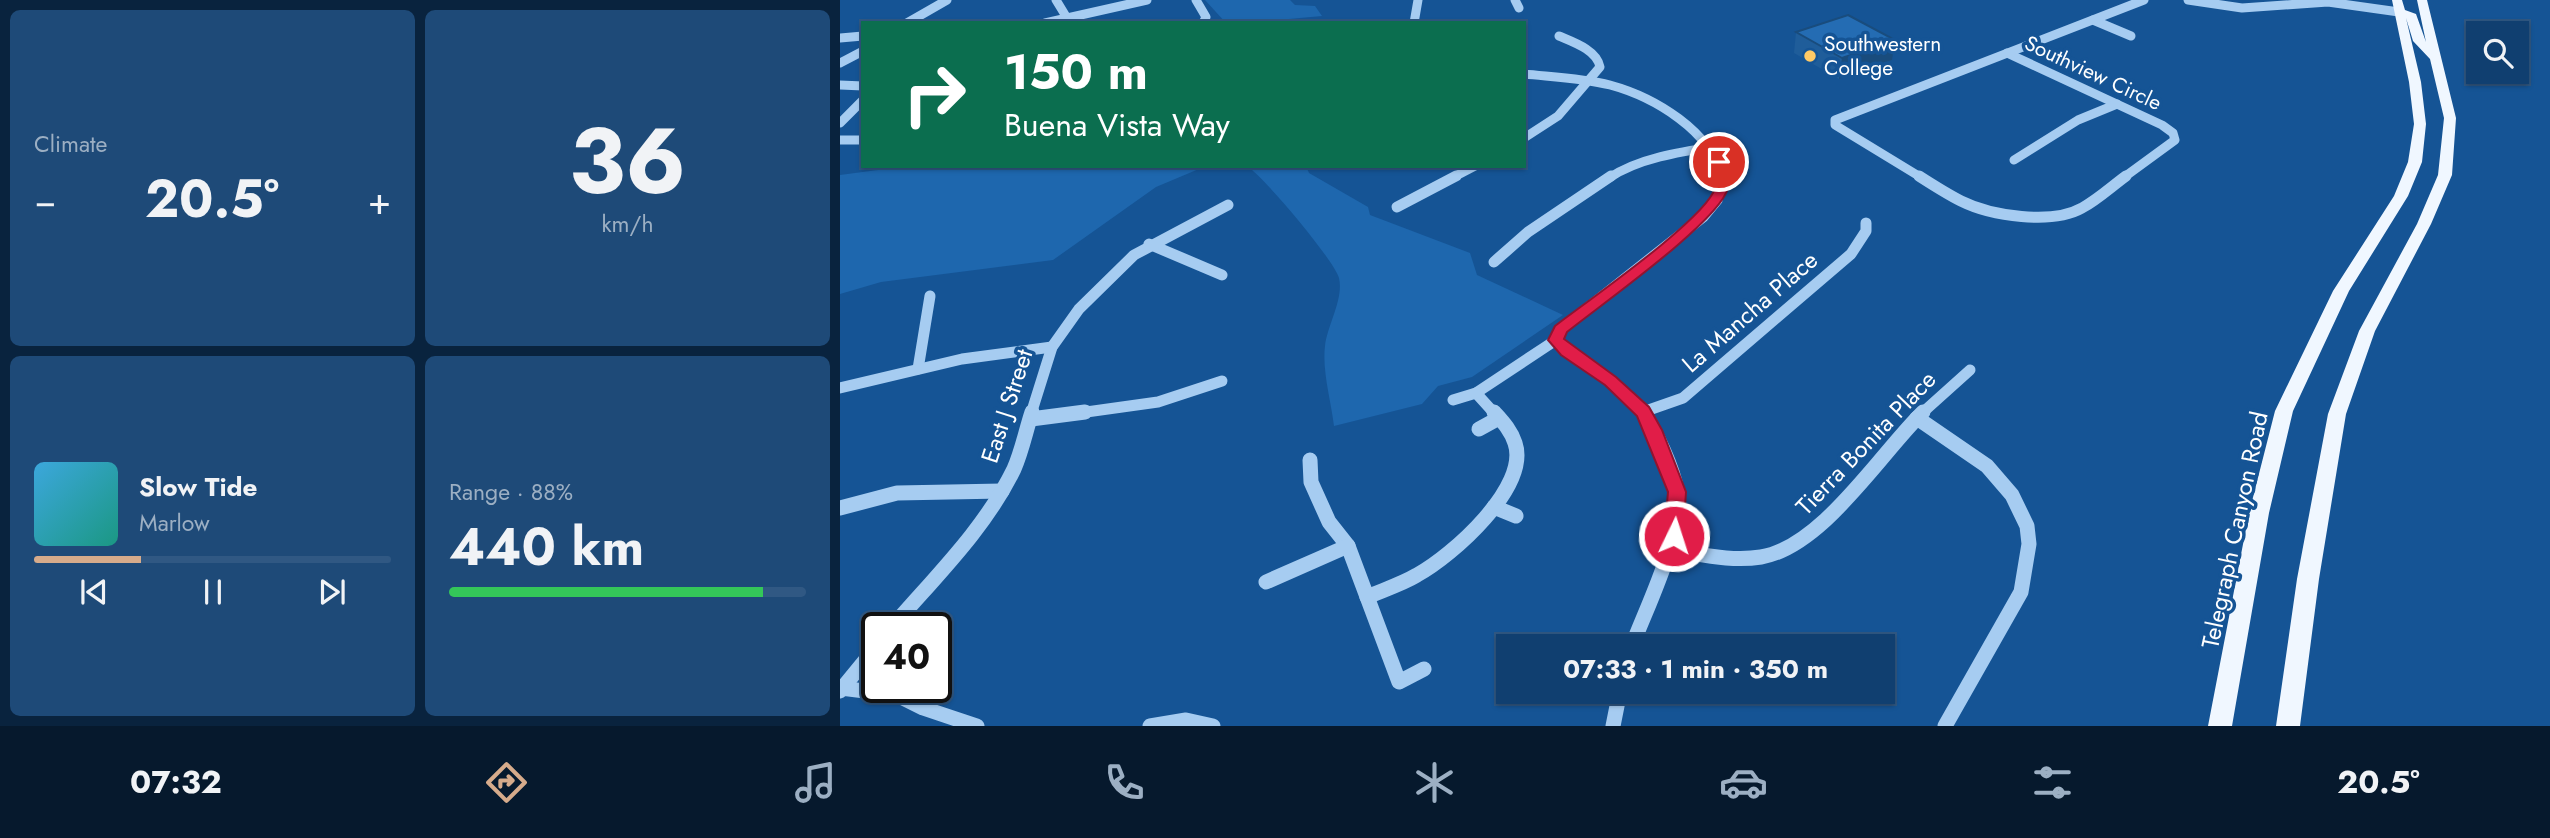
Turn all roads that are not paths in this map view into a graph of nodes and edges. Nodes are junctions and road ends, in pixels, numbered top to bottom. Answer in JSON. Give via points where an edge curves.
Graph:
{"nodes":[{"id":1,"x":947,"y":0,"type":"edge"},
{"id":2,"x":1056,"y":0,"type":"edge"},
{"id":3,"x":1147,"y":0,"type":"edge"},
{"id":4,"x":1196,"y":0,"type":"edge"},
{"id":5,"x":1418,"y":0,"type":"edge"},
{"id":6,"x":2144,"y":0,"type":"edge"},
{"id":7,"x":2188,"y":0,"type":"edge"},
{"id":8,"x":2422,"y":0,"type":"edge"},
{"id":9,"x":2398,"y":6,"type":"edge"},
{"id":10,"x":1067,"y":18,"type":"junction"},
{"id":11,"x":2093,"y":20,"type":"junction"},
{"id":12,"x":910,"y":21,"type":"edge"},
{"id":13,"x":1054,"y":21,"type":"edge"},
{"id":14,"x":1204,"y":21,"type":"edge"},
{"id":15,"x":1414,"y":21,"type":"edge"},
{"id":16,"x":861,"y":36,"type":"edge"},
{"id":17,"x":1559,"y":36,"type":"dead end"},
{"id":18,"x":2131,"y":36,"type":"dead end"},
{"id":19,"x":840,"y":38,"type":"edge"},
{"id":20,"x":861,"y":52,"type":"edge"},
{"id":21,"x":2007,"y":53,"type":"junction"},
{"id":22,"x":2437,"y":59,"type":"junction"},
{"id":23,"x":840,"y":63,"type":"edge"},
{"id":24,"x":1526,"y":74,"type":"edge"},
{"id":25,"x":1591,"y":81,"type":"junction"},
{"id":26,"x":840,"y":85,"type":"edge"},
{"id":27,"x":861,"y":86,"type":"edge"},
{"id":28,"x":861,"y":102,"type":"edge"},
{"id":29,"x":2117,"y":104,"type":"junction"},
{"id":30,"x":840,"y":123,"type":"edge"},
{"id":31,"x":1526,"y":137,"type":"edge"},
{"id":32,"x":840,"y":140,"type":"edge"},
{"id":33,"x":861,"y":140,"type":"edge"},
{"id":34,"x":1724,"y":145,"type":"dead end"},
{"id":35,"x":1710,"y":147,"type":"junction"},
{"id":36,"x":2014,"y":160,"type":"dead end"},
{"id":37,"x":1472,"y":168,"type":"edge"},
{"id":38,"x":1228,"y":205,"type":"dead end"},
{"id":39,"x":1397,"y":207,"type":"dead end"},
{"id":40,"x":1866,"y":223,"type":"dead end"},
{"id":41,"x":1149,"y":244,"type":"junction"},
{"id":42,"x":1494,"y":262,"type":"dead end"},
{"id":43,"x":1222,"y":275,"type":"dead end"},
{"id":44,"x":930,"y":296,"type":"dead end"},
{"id":45,"x":1556,"y":340,"type":"junction"},
{"id":46,"x":1052,"y":347,"type":"junction"},
{"id":47,"x":918,"y":369,"type":"junction"},
{"id":48,"x":1970,"y":370,"type":"dead end"},
{"id":49,"x":1222,"y":381,"type":"dead end"},
{"id":50,"x":840,"y":388,"type":"edge"},
{"id":51,"x":1476,"y":393,"type":"junction"},
{"id":52,"x":1453,"y":400,"type":"dead end"},
{"id":53,"x":1643,"y":412,"type":"junction"},
{"id":54,"x":1499,"y":418,"type":"junction"},
{"id":55,"x":1917,"y":418,"type":"junction"},
{"id":56,"x":1031,"y":419,"type":"junction"},
{"id":57,"x":1479,"y":429,"type":"dead end"},
{"id":58,"x":1310,"y":460,"type":"dead end"},
{"id":59,"x":1002,"y":491,"type":"junction"},
{"id":60,"x":1494,"y":507,"type":"junction"},
{"id":61,"x":840,"y":508,"type":"edge"},
{"id":62,"x":1516,"y":516,"type":"dead end"},
{"id":63,"x":1348,"y":546,"type":"junction"},
{"id":64,"x":1670,"y":550,"type":"junction"},
{"id":65,"x":1266,"y":582,"type":"dead end"},
{"id":66,"x":1367,"y":597,"type":"junction"},
{"id":67,"x":904,"y":612,"type":"edge"},
{"id":68,"x":1637,"y":634,"type":"edge"},
{"id":69,"x":861,"y":665,"type":"edge"},
{"id":70,"x":1424,"y":669,"type":"dead end"},
{"id":71,"x":841,"y":689,"type":"edge"},
{"id":72,"x":1617,"y":704,"type":"edge"},
{"id":73,"x":1168,"y":724,"type":"edge"},
{"id":74,"x":977,"y":726,"type":"edge"},
{"id":75,"x":1150,"y":726,"type":"edge"},
{"id":76,"x":1213,"y":726,"type":"edge"},
{"id":77,"x":1613,"y":726,"type":"edge"},
{"id":78,"x":1945,"y":726,"type":"edge"},
{"id":79,"x":2220,"y":726,"type":"edge"},
{"id":80,"x":2288,"y":726,"type":"edge"}],
"edges":[{"from":1,"to":12,"type":"street"},
{"from":2,"to":10,"type":"street"},
{"from":3,"to":10,"type":"street"},
{"from":4,"to":14,"type":"street"},
{"from":5,"to":15,"type":"street"},
{"from":6,"to":11,"type":"street"},
{"from":7,"to":9,"type":"street","via":[[2242,8],[2328,2]]},
{"from":8,"to":22,"type":"main road"},
{"from":9,"to":22,"type":"main road","via":[[2412,16],[2419,41]]},
{"from":9,"to":79,"type":"main road","name":"Telegraph Canyon Road","via":[[2420,124],[2415,162],[2400,196],[2341,291],[2284,411],[2259,513]]},
{"from":10,"to":13,"type":"street"},
{"from":11,"to":18,"type":"street"},
{"from":11,"to":21,"type":"street"},
{"from":16,"to":19,"type":"street"},
{"from":17,"to":25,"type":"street","via":[[1600,61]]},
{"from":20,"to":23,"type":"street"},
{"from":21,"to":29,"type":"street","name":"Southview Circle"},
{"from":21,"to":29,"type":"street","name":"Southview Circle","via":[[1843,115],[1835,120],[1838,129],[1962,202],[2004,215],[2062,215],[2081,209],[2175,140],[2167,127]]},
{"from":22,"to":80,"type":"main road","via":[[2450,118],[2445,175],[2367,331],[2337,414]]},
{"from":24,"to":25,"type":"street"},
{"from":25,"to":31,"type":"street","via":[[1558,116]]},
{"from":25,"to":35,"type":"street","via":[[1638,95]]},
{"from":26,"to":27,"type":"street"},
{"from":28,"to":30,"type":"street"},
{"from":29,"to":36,"type":"street","via":[[2078,120]]},
{"from":32,"to":33,"type":"street"},
{"from":34,"to":35,"type":"street"},
{"from":35,"to":42,"type":"street","via":[[1622,169],[1528,232]]},
{"from":35,"to":45,"type":"street","via":[[1723,173],[1713,206],[1561,329]]},
{"from":37,"to":39,"type":"street"},
{"from":38,"to":41,"type":"street","name":"East J Street"},
{"from":40,"to":53,"type":"street","name":"La Mancha Place","via":[[1866,231],[1850,254],[1683,398]]},
{"from":41,"to":43,"type":"street"},
{"from":41,"to":46,"type":"street","name":"East J Street","via":[[1079,309]]},
{"from":44,"to":47,"type":"street"},
{"from":45,"to":51,"type":"street"},
{"from":45,"to":53,"type":"street"},
{"from":46,"to":47,"type":"street","via":[[985,354]]},
{"from":46,"to":56,"type":"street","name":"East J Street"},
{"from":47,"to":50,"type":"street"},
{"from":48,"to":55,"type":"street","name":"Tierra Bonita Place"},
{"from":49,"to":56,"type":"street","via":[[1158,401]]},
{"from":51,"to":52,"type":"street"},
{"from":51,"to":54,"type":"street"},
{"from":53,"to":64,"type":"street","via":[[1677,492]]},
{"from":54,"to":57,"type":"street"},
{"from":54,"to":60,"type":"street","via":[[1516,444],[1517,463],[1507,490]]},
{"from":55,"to":64,"type":"street","name":"Tierra Bonita Place","via":[[1798,543],[1768,556],[1743,559]]},
{"from":55,"to":78,"type":"street","via":[[1987,466],[2012,495],[2029,544],[2021,592]]},
{"from":56,"to":59,"type":"street","name":"East J Street"},
{"from":58,"to":63,"type":"street","via":[[1311,482],[1329,522]]},
{"from":59,"to":61,"type":"street","via":[[898,493]]},
{"from":59,"to":67,"type":"street","name":"East J Street"},
{"from":60,"to":62,"type":"street"},
{"from":60,"to":66,"type":"street","via":[[1480,525],[1418,575]]},
{"from":63,"to":65,"type":"street"},
{"from":63,"to":66,"type":"street"},
{"from":64,"to":68,"type":"street"},
{"from":66,"to":70,"type":"street","via":[[1399,682]]},
{"from":69,"to":71,"type":"street"},
{"from":71,"to":74,"type":"street","via":[[897,695]]},
{"from":72,"to":77,"type":"street"},
{"from":73,"to":75,"type":"street"},
{"from":73,"to":76,"type":"street","via":[[1186,720]]}]}
